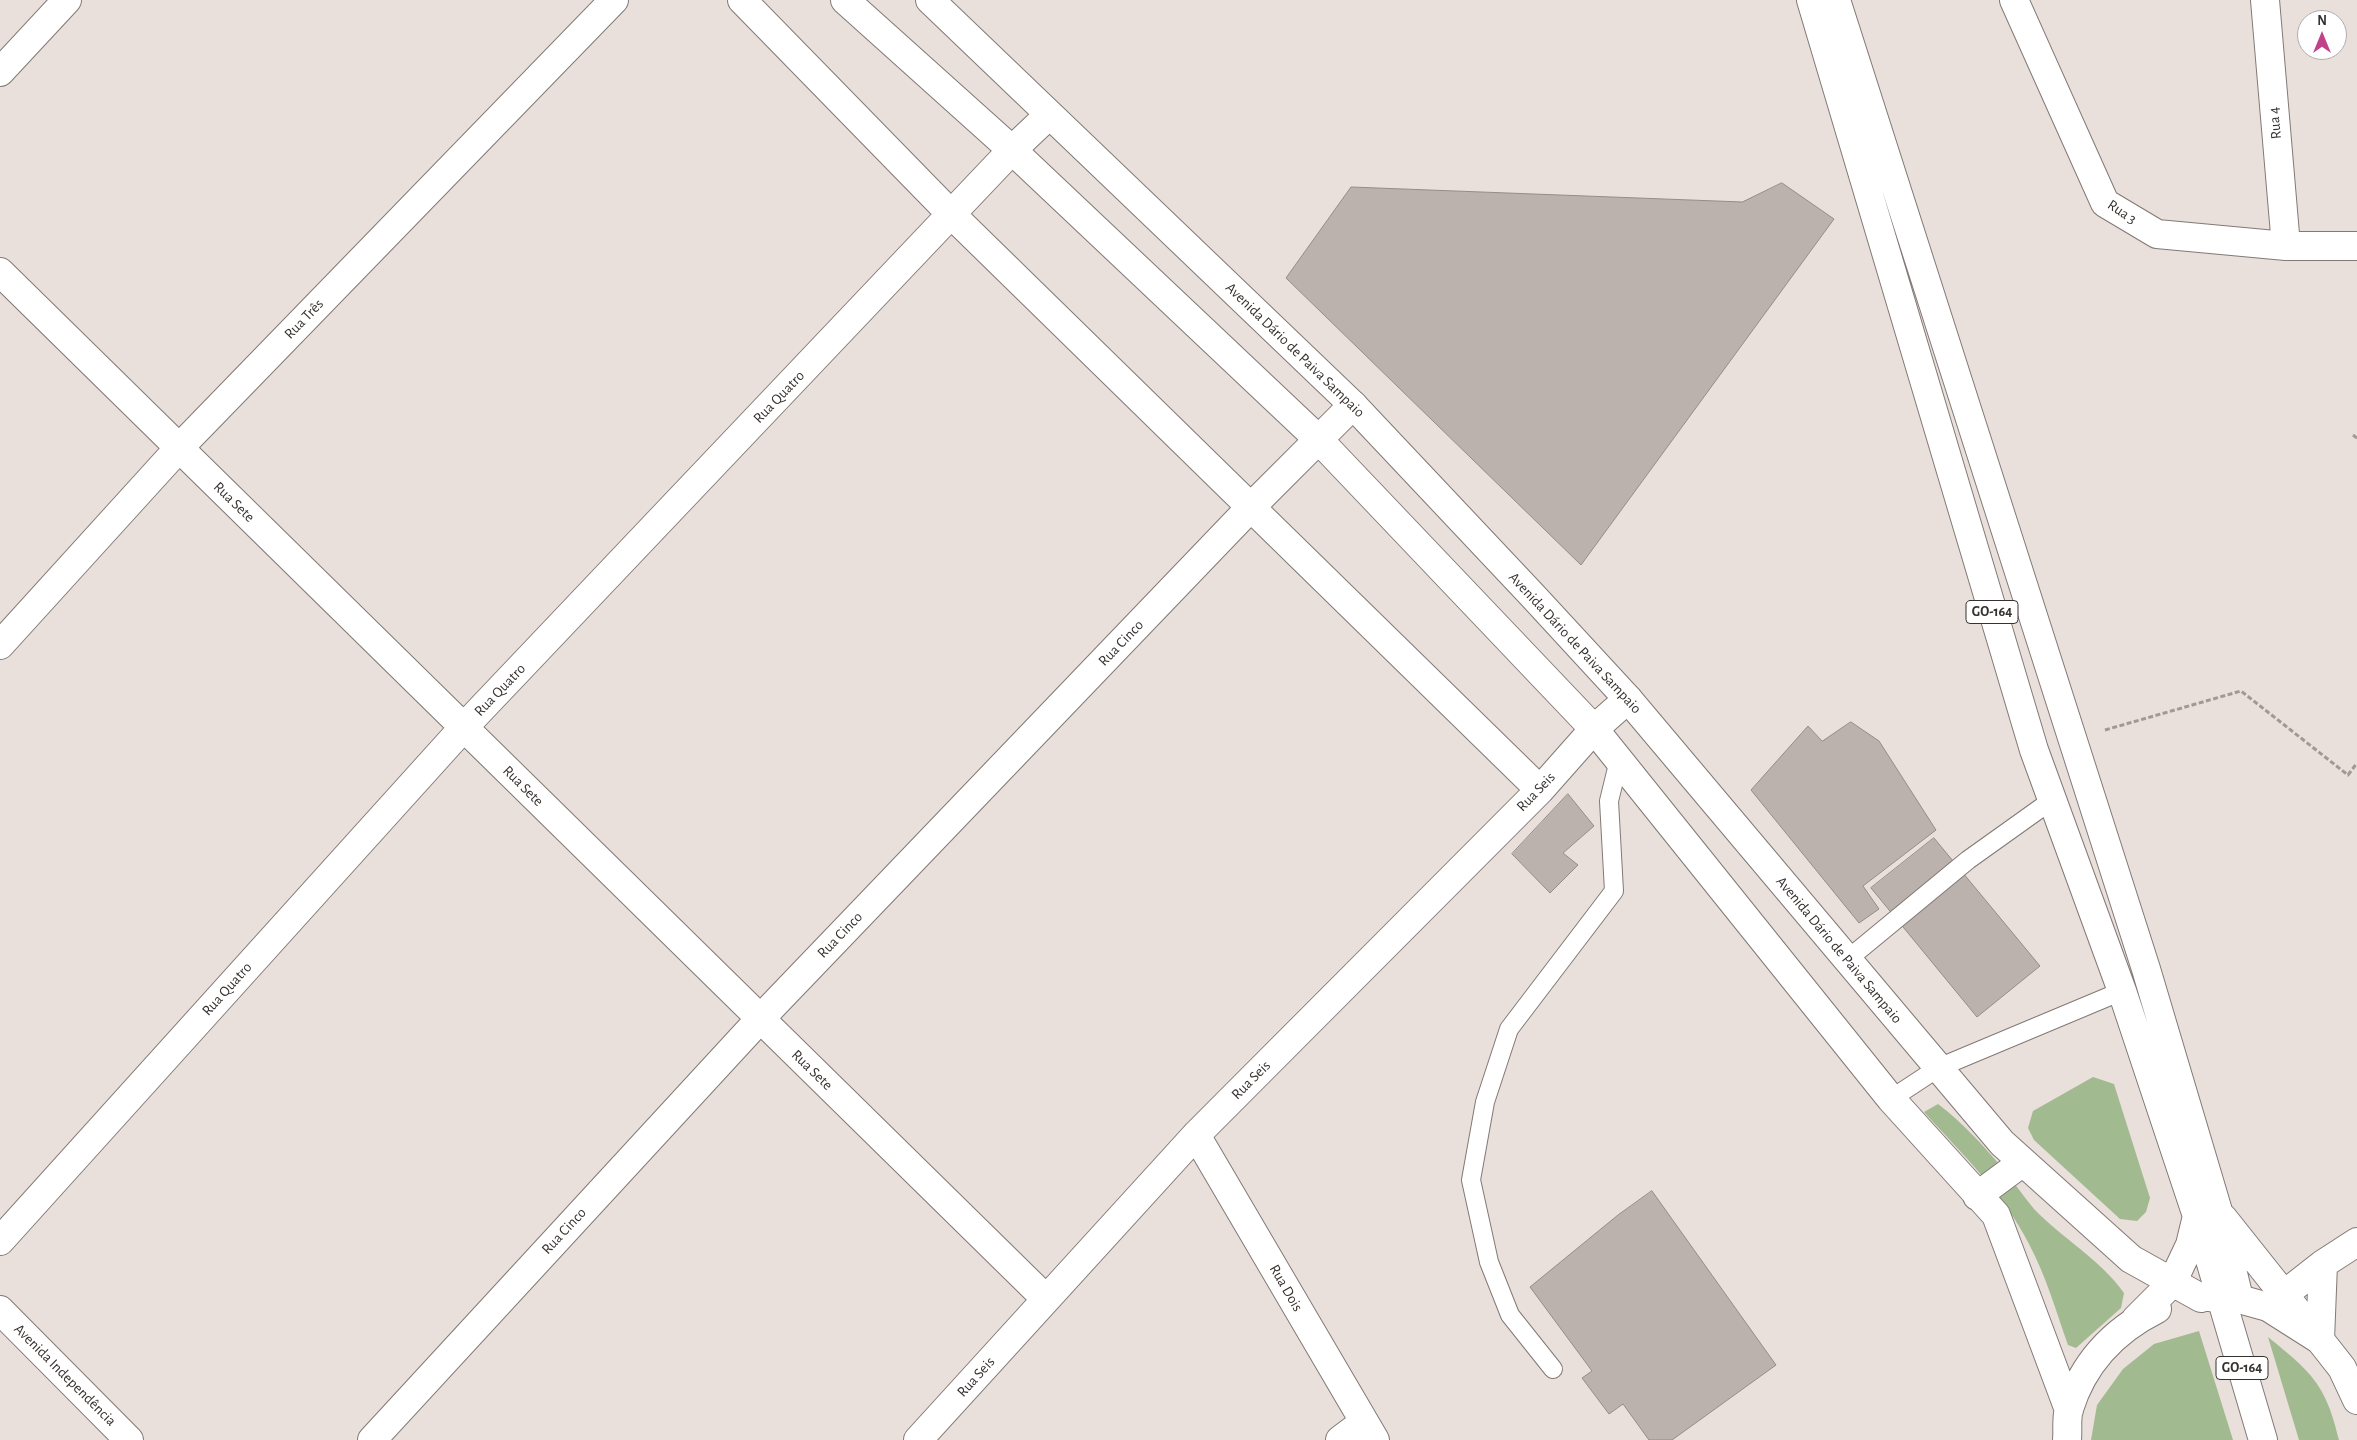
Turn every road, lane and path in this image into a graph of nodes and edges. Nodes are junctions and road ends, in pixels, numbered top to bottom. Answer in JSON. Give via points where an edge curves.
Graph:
{"nodes":[{"id":1,"x":67,"y":0,"type":"edge"},
{"id":2,"x":614,"y":0,"type":"edge"},
{"id":3,"x":742,"y":0,"type":"edge"},
{"id":4,"x":930,"y":0,"type":"edge"},
{"id":5,"x":1811,"y":0,"type":"edge"},
{"id":6,"x":1836,"y":0,"type":"edge"},
{"id":7,"x":2014,"y":0,"type":"edge"},
{"id":8,"x":2265,"y":0,"type":"edge"},
{"id":9,"x":848,"y":1,"type":"edge"},
{"id":10,"x":0,"y":72,"type":"edge"},
{"id":11,"x":1049,"y":115,"type":"junction"},
{"id":12,"x":1012,"y":150,"type":"junction"},
{"id":13,"x":952,"y":215,"type":"junction"},
{"id":14,"x":2286,"y":246,"type":"junction"},
{"id":15,"x":2357,"y":246,"type":"edge"},
{"id":16,"x":0,"y":272,"type":"edge"},
{"id":17,"x":1353,"y":405,"type":"junction"},
{"id":18,"x":1318,"y":439,"type":"junction"},
{"id":19,"x":179,"y":448,"type":"junction"},
{"id":20,"x":1251,"y":507,"type":"junction"},
{"id":21,"x":0,"y":645,"type":"edge"},
{"id":22,"x":1628,"y":699,"type":"junction"},
{"id":23,"x":464,"y":727,"type":"junction"},
{"id":24,"x":1594,"y":729,"type":"junction"},
{"id":25,"x":2071,"y":740,"type":"junction"},
{"id":26,"x":1619,"y":760,"type":"junction"},
{"id":27,"x":2357,"y":763,"type":"edge"},
{"id":28,"x":1540,"y":790,"type":"junction"},
{"id":29,"x":2052,"y":800,"type":"junction"},
{"id":30,"x":1848,"y":959,"type":"junction"},
{"id":31,"x":2122,"y":991,"type":"junction"},
{"id":32,"x":760,"y":1019,"type":"junction"},
{"id":33,"x":1938,"y":1068,"type":"junction"},
{"id":34,"x":1891,"y":1099,"type":"junction"},
{"id":35,"x":1196,"y":1135,"type":"junction"},
{"id":36,"x":2023,"y":1162,"type":"junction"},
{"id":37,"x":1977,"y":1196,"type":"junction"},
{"id":38,"x":2207,"y":1214,"type":"junction"},
{"id":39,"x":0,"y":1241,"type":"edge"},
{"id":40,"x":2357,"y":1242,"type":"edge"},
{"id":41,"x":2323,"y":1264,"type":"junction"},
{"id":42,"x":2172,"y":1283,"type":"junction"},
{"id":43,"x":2220,"y":1298,"type":"junction"},
{"id":44,"x":1046,"y":1299,"type":"junction"},
{"id":45,"x":2276,"y":1301,"type":"junction"},
{"id":46,"x":0,"y":1310,"type":"edge"},
{"id":47,"x":2136,"y":1319,"type":"junction"},
{"id":48,"x":2320,"y":1340,"type":"junction"},
{"id":49,"x":1552,"y":1369,"type":"dead end"},
{"id":50,"x":2357,"y":1400,"type":"edge"},
{"id":51,"x":2068,"y":1410,"type":"junction"},
{"id":52,"x":1370,"y":1431,"type":"edge"},
{"id":53,"x":129,"y":1440,"type":"edge"},
{"id":54,"x":372,"y":1440,"type":"edge"},
{"id":55,"x":918,"y":1440,"type":"edge"},
{"id":56,"x":1340,"y":1440,"type":"edge"},
{"id":57,"x":2067,"y":1440,"type":"edge"},
{"id":58,"x":2263,"y":1440,"type":"edge"},
{"id":59,"x":2282,"y":1440,"type":"edge"}],
"edges":[{"from":1,"to":10,"type":"street"},
{"from":2,"to":19,"type":"street","name":"Rua Três"},
{"from":3,"to":13,"type":"street"},
{"from":4,"to":11,"type":"street","name":"Avenida Dário de Paiva Sampaio"},
{"from":5,"to":29,"type":"street","number":"GO-164","via":[[2034,750]]},
{"from":6,"to":25,"type":"street","number":"GO-164"},
{"from":7,"to":14,"type":"street","name":"Rua 3","via":[[2105,203],[2157,234]]},
{"from":8,"to":14,"type":"street","name":"Rua 4"},
{"from":9,"to":12,"type":"street"},
{"from":11,"to":12,"type":"street","name":"Rua Quatro"},
{"from":11,"to":17,"type":"street","name":"Avenida Dário de Paiva Sampaio"},
{"from":12,"to":13,"type":"street","name":"Rua Quatro"},
{"from":12,"to":18,"type":"street"},
{"from":13,"to":20,"type":"street"},
{"from":13,"to":23,"type":"street","name":"Rua Quatro"},
{"from":14,"to":15,"type":"street","name":"Rua 3"},
{"from":16,"to":19,"type":"street","name":"Rua Sete"},
{"from":17,"to":18,"type":"street","name":"Rua Cinco"},
{"from":17,"to":22,"type":"street","name":"Avenida Dário de Paiva Sampaio"},
{"from":18,"to":20,"type":"street","name":"Rua Cinco"},
{"from":18,"to":24,"type":"street"},
{"from":19,"to":21,"type":"street","name":"Rua Três"},
{"from":19,"to":23,"type":"street","name":"Rua Sete"},
{"from":20,"to":28,"type":"street"},
{"from":20,"to":32,"type":"street","name":"Rua Cinco"},
{"from":22,"to":24,"type":"street","name":"Rua Seis"},
{"from":22,"to":30,"type":"street","name":"Avenida Dário de Paiva Sampaio"},
{"from":23,"to":32,"type":"street","name":"Rua Sete"},
{"from":23,"to":39,"type":"street","name":"Rua Quatro"},
{"from":24,"to":26,"type":"street"},
{"from":24,"to":28,"type":"street","name":"Rua Seis"},
{"from":25,"to":27,"type":"path","via":[[2241,691],[2348,775]]},
{"from":25,"to":38,"type":"street","number":"GO-164","via":[[2146,969]]},
{"from":26,"to":34,"type":"street"},
{"from":26,"to":49,"type":"lane","via":[[1609,801],[1614,892],[1508,1029],[1485,1102],[1471,1180],[1489,1262],[1510,1315]]},
{"from":28,"to":35,"type":"street","name":"Rua Seis"},
{"from":29,"to":30,"type":"lane","via":[[1968,860]]},
{"from":29,"to":31,"type":"street","number":"GO-164"},
{"from":30,"to":33,"type":"street","name":"Avenida Dário de Paiva Sampaio"},
{"from":31,"to":33,"type":"lane"},
{"from":31,"to":38,"type":"street","number":"GO-164"},
{"from":32,"to":44,"type":"street","name":"Rua Sete"},
{"from":32,"to":54,"type":"street","name":"Rua Cinco"},
{"from":33,"to":34,"type":"lane"},
{"from":33,"to":36,"type":"street","name":"Avenida Dário de Paiva Sampaio","via":[[2002,1143]]},
{"from":34,"to":37,"type":"street"},
{"from":35,"to":44,"type":"street","name":"Rua Seis"},
{"from":35,"to":52,"type":"street","name":"Rua Dois"},
{"from":36,"to":37,"type":"street"},
{"from":36,"to":42,"type":"street","name":"Avenida Dário de Paiva Sampaio","via":[[2131,1259]]},
{"from":37,"to":51,"type":"street","via":[[1996,1215]]},
{"from":38,"to":42,"type":"street"},
{"from":38,"to":43,"type":"street","number":"GO-164"},
{"from":38,"to":45,"type":"street"},
{"from":40,"to":41,"type":"street"},
{"from":41,"to":45,"type":"street"},
{"from":41,"to":48,"type":"street"},
{"from":42,"to":43,"type":"street","name":"Avenida Dário de Paiva Sampaio"},
{"from":42,"to":47,"type":"street"},
{"from":43,"to":45,"type":"street"},
{"from":43,"to":47,"type":"street","via":[[2167,1304]]},
{"from":43,"to":58,"type":"street","number":"GO-164"},
{"from":43,"to":59,"type":"street","number":"GO-164"},
{"from":44,"to":55,"type":"street","name":"Rua Seis"},
{"from":45,"to":48,"type":"street"},
{"from":46,"to":53,"type":"street","name":"Avenida Independência"},
{"from":47,"to":51,"type":"street","via":[[2106,1344],[2083,1375]]},
{"from":48,"to":50,"type":"street","via":[[2342,1368]]},
{"from":51,"to":57,"type":"street"},
{"from":52,"to":56,"type":"street"}]}
